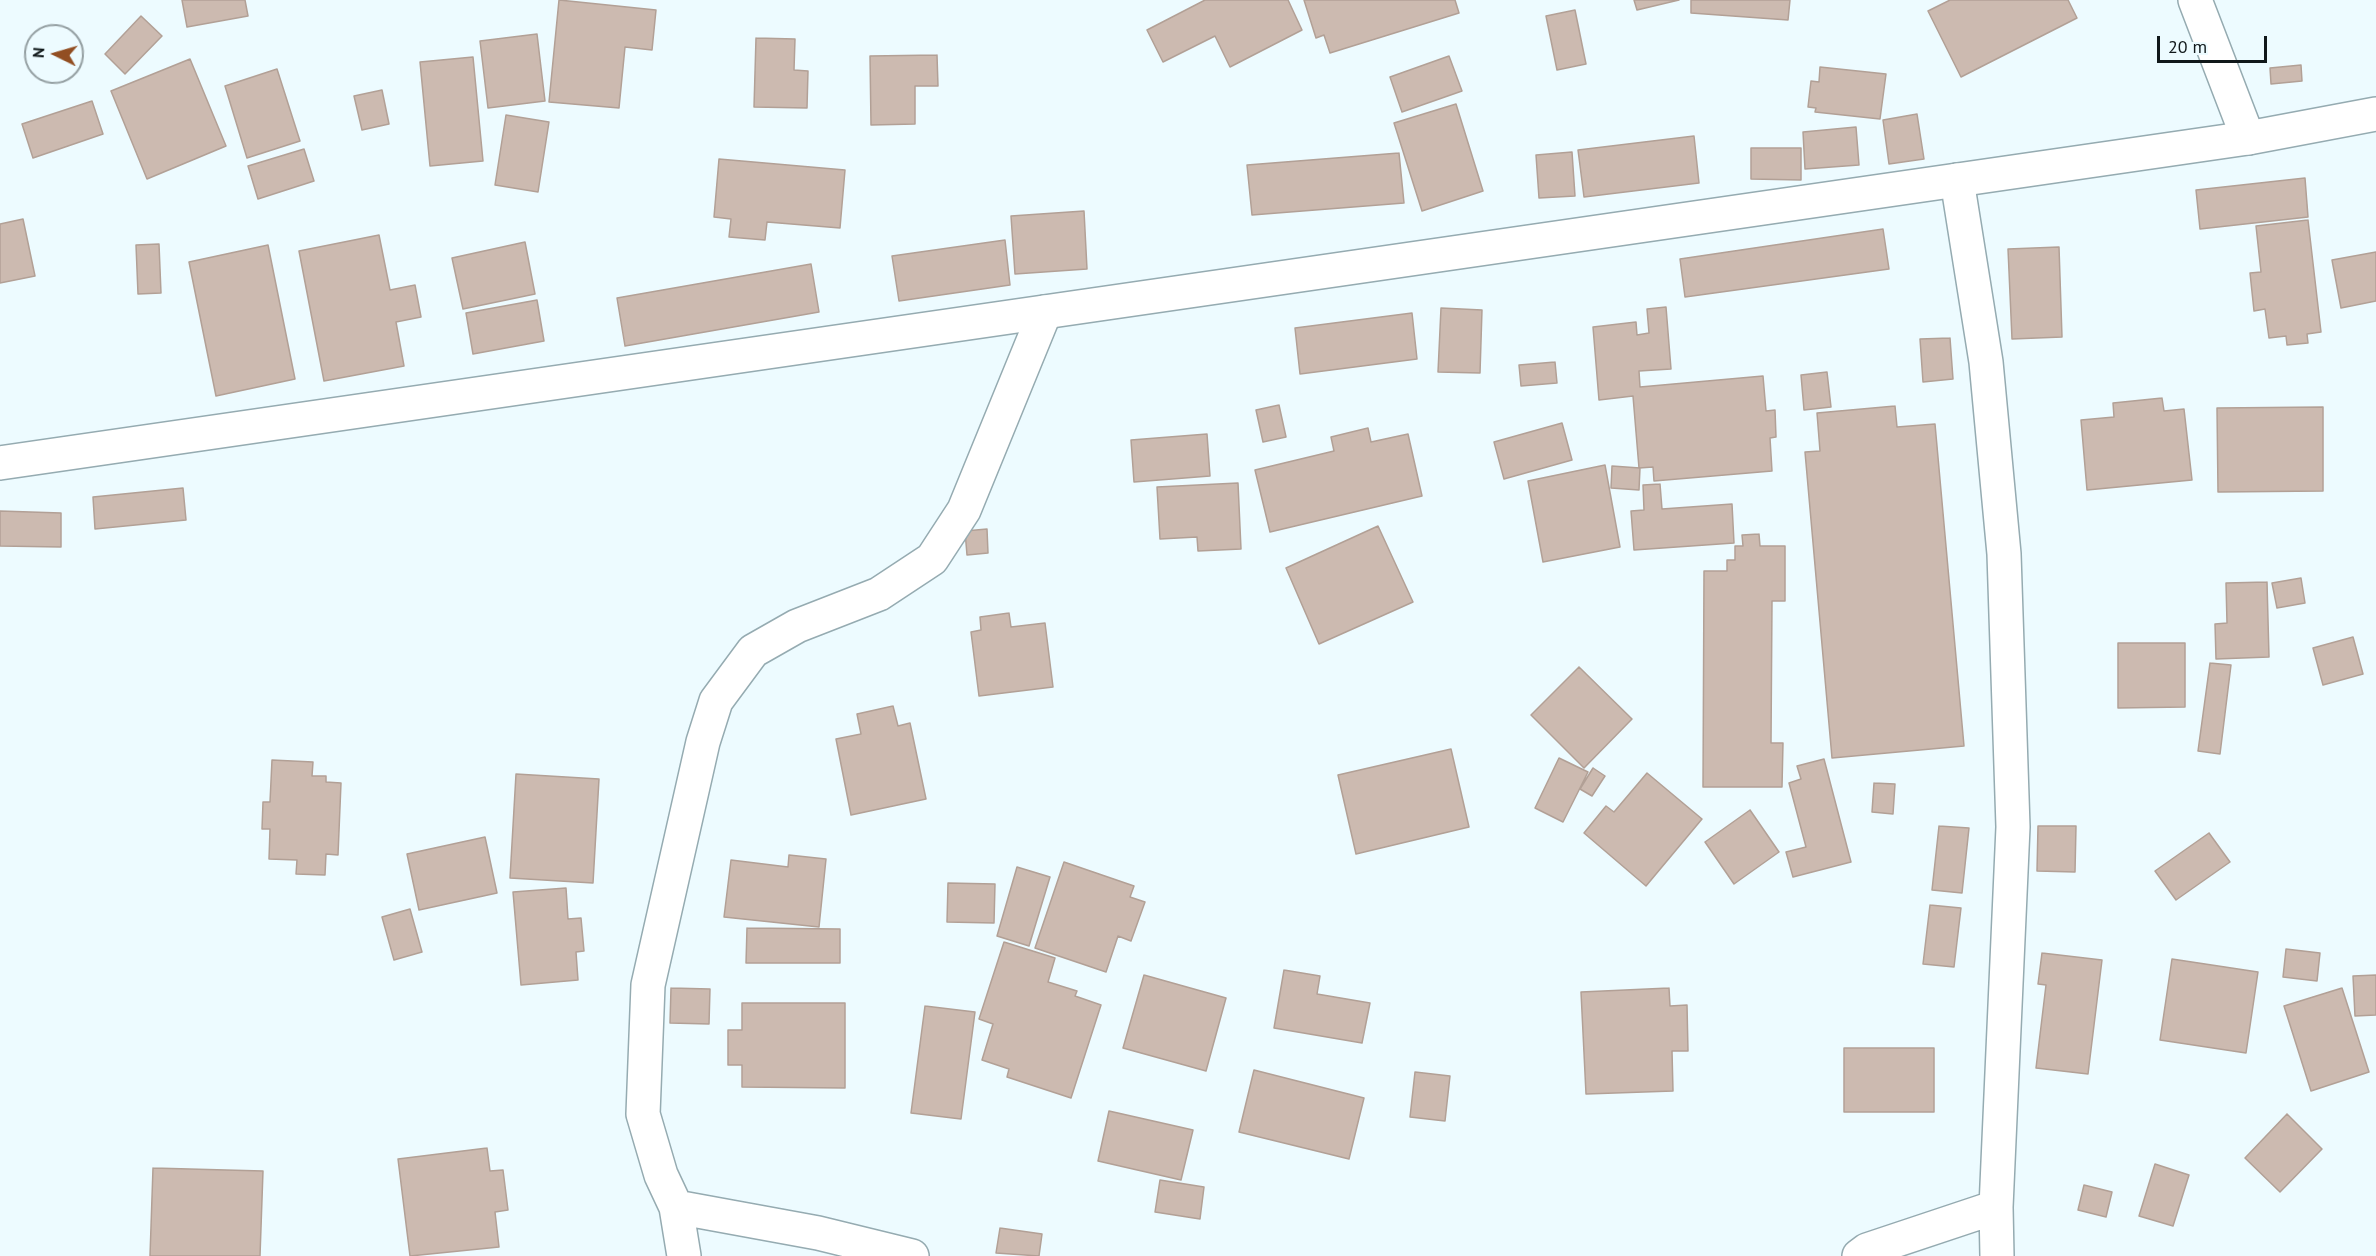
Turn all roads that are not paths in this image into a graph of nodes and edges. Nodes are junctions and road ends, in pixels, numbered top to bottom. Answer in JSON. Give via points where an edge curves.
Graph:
{"nodes":[{"id":1,"x":2195,"y":0,"type":"edge"},
{"id":2,"x":2376,"y":114,"type":"edge"},
{"id":3,"x":2248,"y":138,"type":"junction"},
{"id":4,"x":1957,"y":180,"type":"junction"},
{"id":5,"x":1045,"y":312,"type":"junction"},
{"id":6,"x":0,"y":463,"type":"edge"},
{"id":7,"x":676,"y":1207,"type":"junction"},
{"id":8,"x":1996,"y":1207,"type":"junction"},
{"id":9,"x":684,"y":1256,"type":"edge"},
{"id":10,"x":912,"y":1256,"type":"edge"},
{"id":11,"x":1859,"y":1256,"type":"edge"},
{"id":12,"x":1997,"y":1256,"type":"edge"}],
"edges":[{"from":1,"to":3,"type":"street"},
{"from":2,"to":3,"type":"street"},
{"from":3,"to":4,"type":"street"},
{"from":4,"to":5,"type":"street"},
{"from":4,"to":8,"type":"street","via":[[1986,362],[2005,566],[2013,826]]},
{"from":5,"to":6,"type":"street"},
{"from":5,"to":7,"type":"street","via":[[964,510],[932,560],[879,594],[797,626],[753,651],[716,701],[703,742],[648,985],[643,1114],[661,1174]]},
{"from":7,"to":9,"type":"street"},
{"from":7,"to":10,"type":"street","via":[[818,1233]]},
{"from":8,"to":11,"type":"street"},
{"from":8,"to":12,"type":"street"}]}
